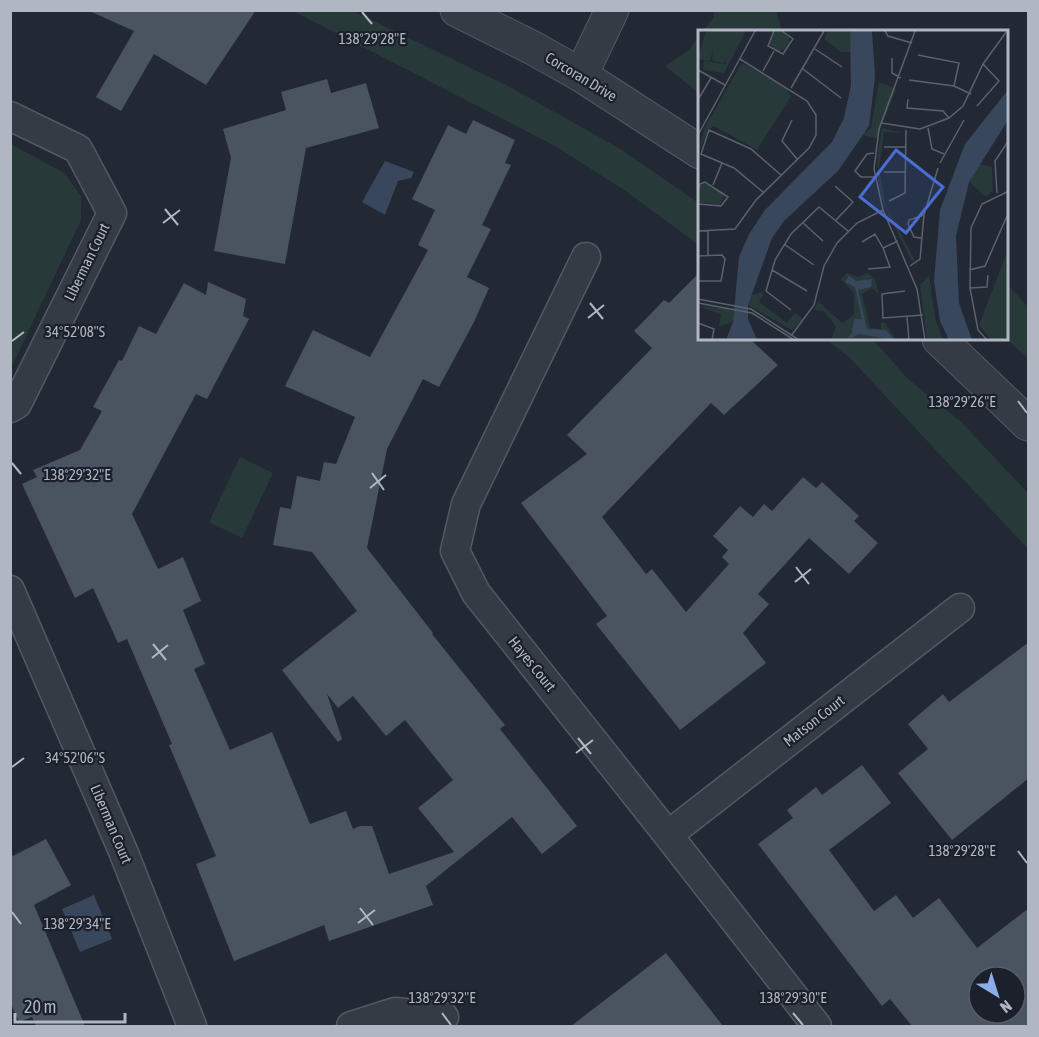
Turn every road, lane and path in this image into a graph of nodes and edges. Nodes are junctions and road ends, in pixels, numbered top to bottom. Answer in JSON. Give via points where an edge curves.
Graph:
{"nodes":[{"id":1,"x":457,"y":10,"type":"edge"},
{"id":2,"x":612,"y":10,"type":"edge"},
{"id":3,"x":581,"y":75,"type":"junction"},
{"id":4,"x":10,"y":116,"type":"edge"},
{"id":5,"x":698,"y":151,"type":"edge"},
{"id":6,"x":586,"y":256,"type":"dead end"},
{"id":7,"x":940,"y":340,"type":"edge"},
{"id":8,"x":10,"y":408,"type":"edge"},
{"id":9,"x":1029,"y":424,"type":"edge"},
{"id":10,"x":10,"y":590,"type":"edge"},
{"id":11,"x":960,"y":608,"type":"dead end"},
{"id":12,"x":668,"y":835,"type":"junction"},
{"id":13,"x":444,"y":1017,"type":"dead end"},
{"id":14,"x":192,"y":1026,"type":"edge"},
{"id":15,"x":351,"y":1026,"type":"edge"},
{"id":16,"x":817,"y":1026,"type":"edge"}],
"edges":[{"from":1,"to":3,"type":"street","name":"Corcoran Drive"},
{"from":2,"to":3,"type":"street"},
{"from":3,"to":5,"type":"street","name":"Corcoran Drive"},
{"from":4,"to":8,"type":"street","name":"Liberman Court","via":[[78,149],[112,213],[17,404]]},
{"from":6,"to":12,"type":"street","name":"Hayes Court","via":[[466,504],[455,551],[476,593]]},
{"from":7,"to":9,"type":"street"},
{"from":10,"to":14,"type":"street","name":"Liberman Court","via":[[123,851]]},
{"from":11,"to":12,"type":"street","name":"Matson Court"},
{"from":12,"to":16,"type":"street","name":"Hayes Court"},
{"from":13,"to":15,"type":"street","via":[[395,1012]]}]}
